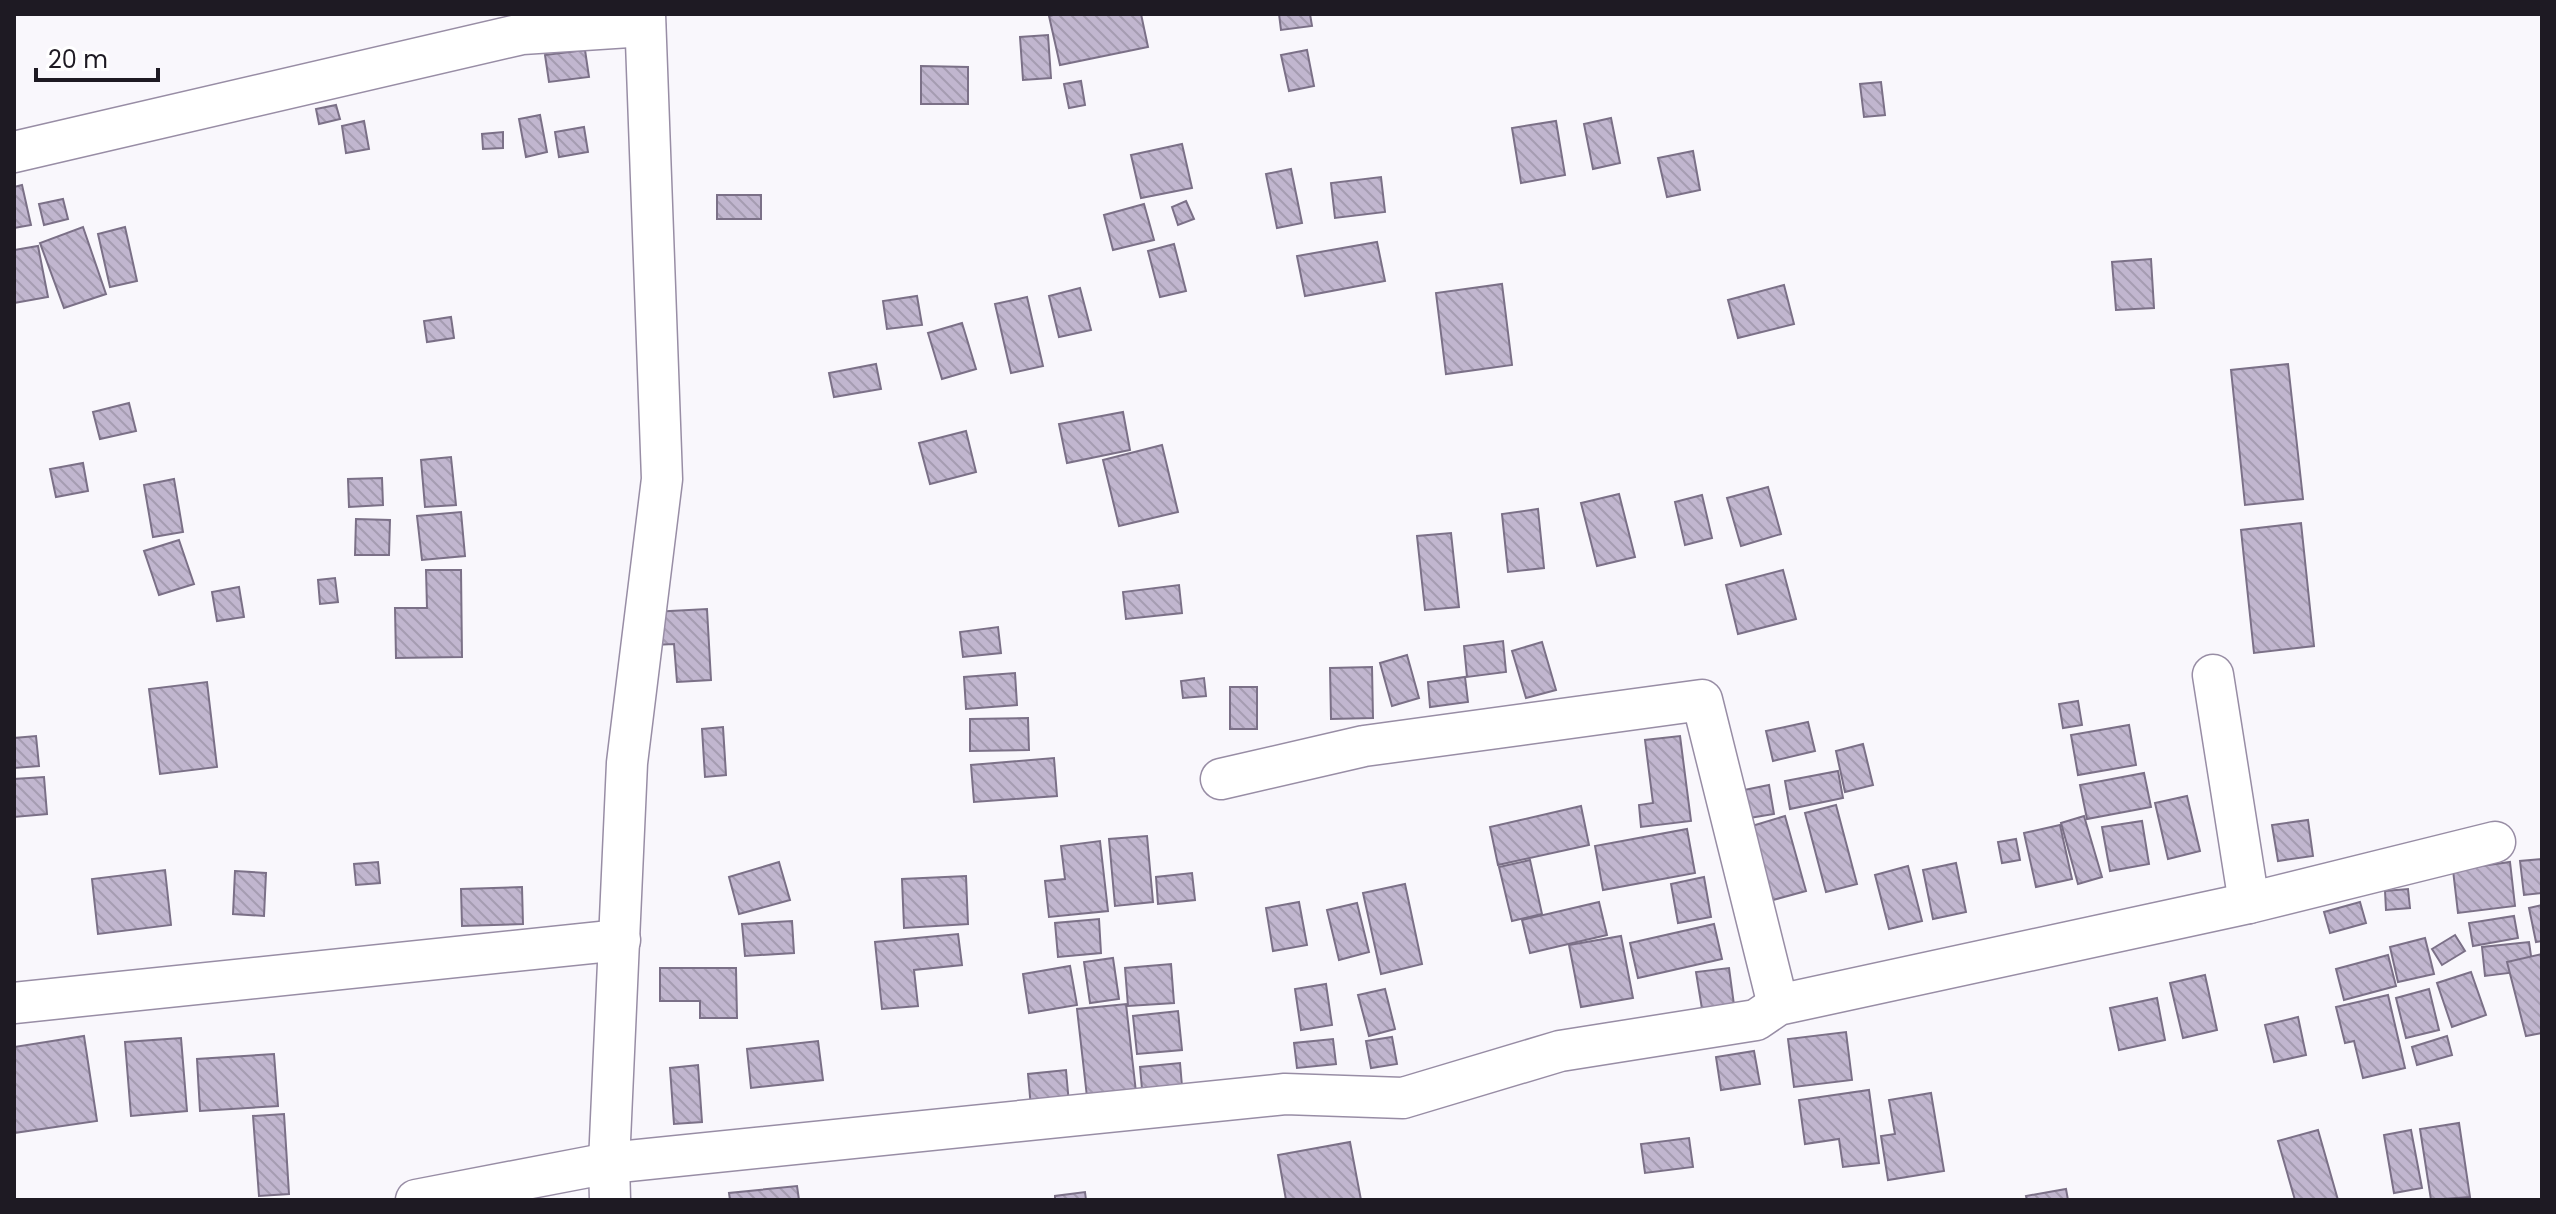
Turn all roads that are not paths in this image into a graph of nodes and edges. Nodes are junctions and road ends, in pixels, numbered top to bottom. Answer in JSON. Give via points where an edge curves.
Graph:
{"nodes":[{"id":1,"x":645,"y":20,"type":"edge"},
{"id":2,"x":14,"y":152,"type":"edge"},
{"id":3,"x":2213,"y":675,"type":"dead end"},
{"id":4,"x":1221,"y":779,"type":"dead end"},
{"id":5,"x":2495,"y":842,"type":"dead end"},
{"id":6,"x":2249,"y":903,"type":"junction"},
{"id":7,"x":620,"y":940,"type":"junction"},
{"id":8,"x":14,"y":1003,"type":"edge"},
{"id":9,"x":1778,"y":1005,"type":"junction"},
{"id":10,"x":609,"y":1182,"type":"edge"},
{"id":11,"x":416,"y":1200,"type":"edge"}],
"edges":[{"from":1,"to":2,"type":"street","via":[[522,34]]},
{"from":1,"to":7,"type":"street","via":[[662,479],[627,763]]},
{"from":3,"to":6,"type":"street"},
{"from":4,"to":9,"type":"street","via":[[1364,746],[1702,700]]},
{"from":5,"to":6,"type":"street"},
{"from":6,"to":9,"type":"street"},
{"from":7,"to":8,"type":"street"},
{"from":7,"to":10,"type":"street"},
{"from":9,"to":10,"type":"street","via":[[1756,1020],[1560,1051],[1403,1098],[1285,1094]]},
{"from":10,"to":11,"type":"street"}]}
